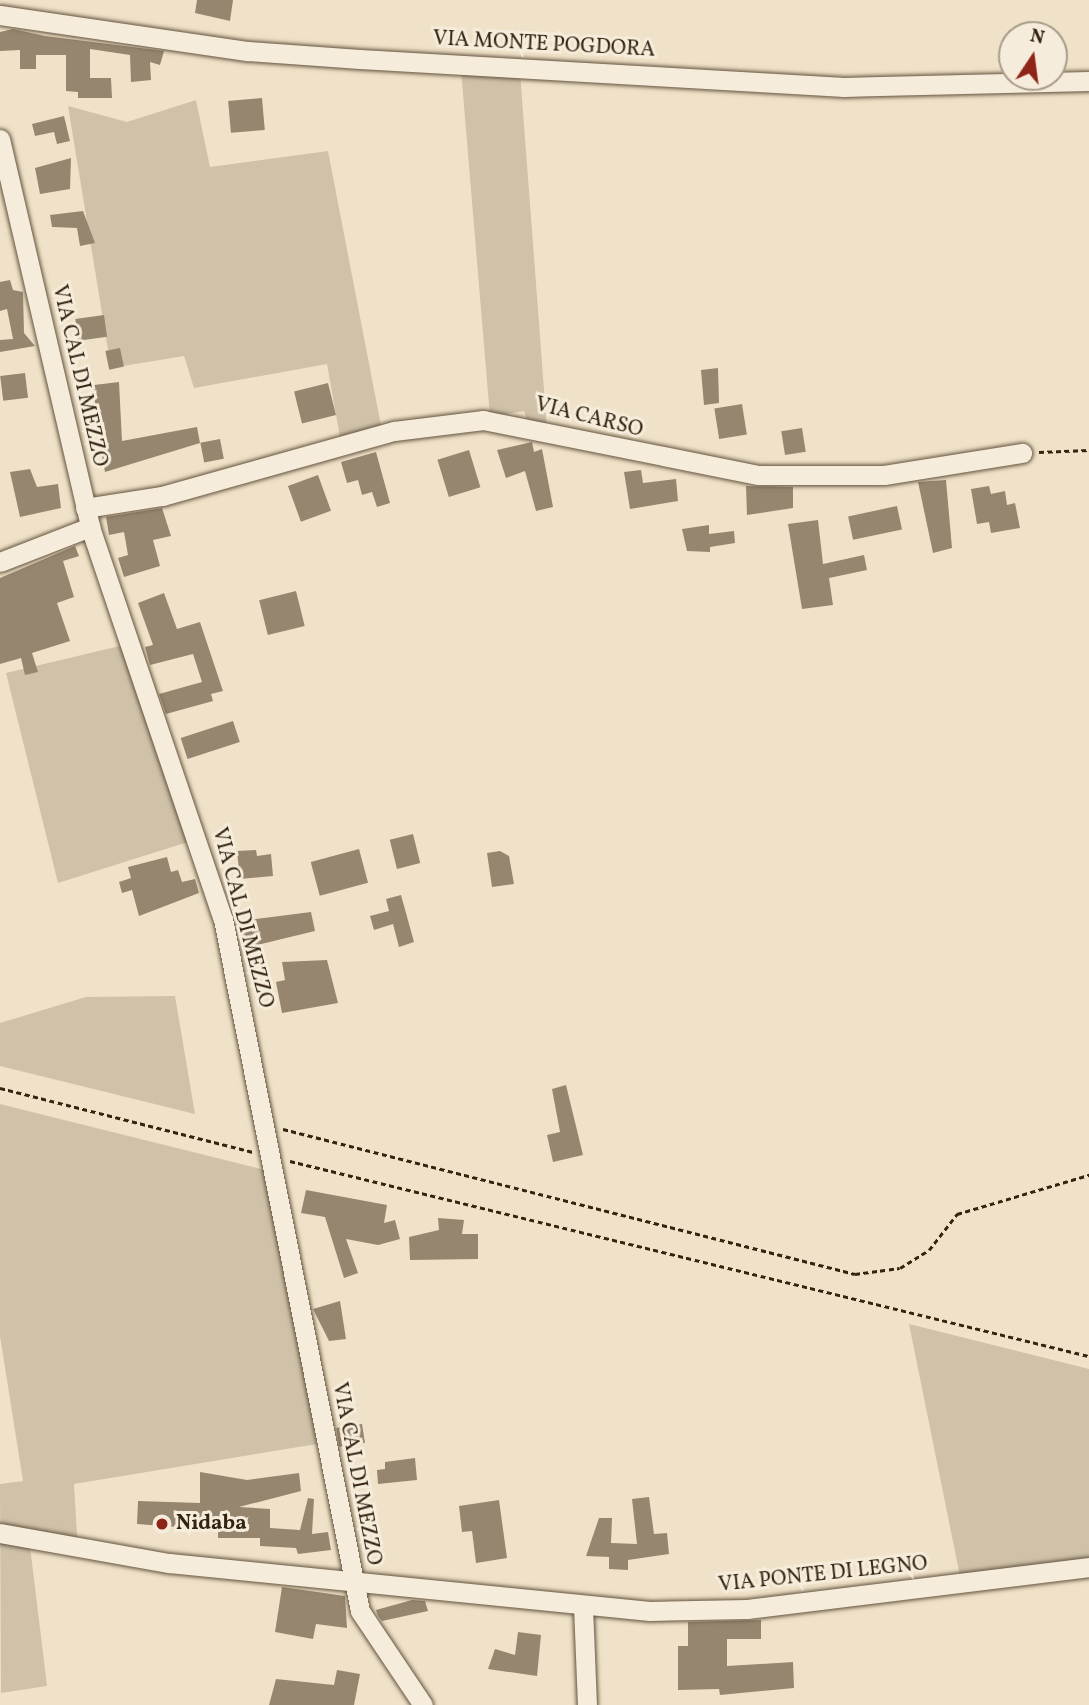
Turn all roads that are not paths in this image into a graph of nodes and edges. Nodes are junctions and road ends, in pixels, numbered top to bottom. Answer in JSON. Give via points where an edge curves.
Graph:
{"nodes":[{"id":1,"x":0,"y":15,"type":"edge"},
{"id":2,"x":1089,"y":81,"type":"edge"},
{"id":3,"x":0,"y":139,"type":"edge"},
{"id":4,"x":1022,"y":453,"type":"road end"},
{"id":5,"x":87,"y":517,"type":"junction"},
{"id":6,"x":0,"y":562,"type":"edge"},
{"id":7,"x":0,"y":1533,"type":"edge"},
{"id":8,"x":1089,"y":1567,"type":"edge"},
{"id":9,"x":352,"y":1579,"type":"junction"},
{"id":10,"x":583,"y":1606,"type":"junction"},
{"id":11,"x":423,"y":1705,"type":"edge"},
{"id":12,"x":587,"y":1705,"type":"edge"}],
"edges":[{"from":1,"to":2,"type":"street","name":"VIA MONTE POGDORA","via":[[248,51],[360,59],[844,87]]},
{"from":3,"to":5,"type":"street","name":"VIA CAL DI MEZZO"},
{"from":4,"to":5,"type":"street","name":"VIA CARSO","via":[[884,475],[759,475],[685,465],[512,423],[450,422],[394,431]]},
{"from":5,"to":6,"type":"street","name":"VIA CARSO"},
{"from":5,"to":9,"type":"street","name":"VIA CAL DI MEZZO","via":[[220,906],[274,1157]]},
{"from":7,"to":9,"type":"street","name":"VIA PONTE DI LEGNO","via":[[169,1563]]},
{"from":8,"to":10,"type":"street","name":"VIA PONTE DI LEGNO","via":[[747,1609]]},
{"from":9,"to":10,"type":"street","name":"VIA PONTE DI LEGNO"},
{"from":9,"to":11,"type":"street","name":"VIA CAL DI MEZZO","via":[[366,1626]]},
{"from":10,"to":12,"type":"street"}]}
